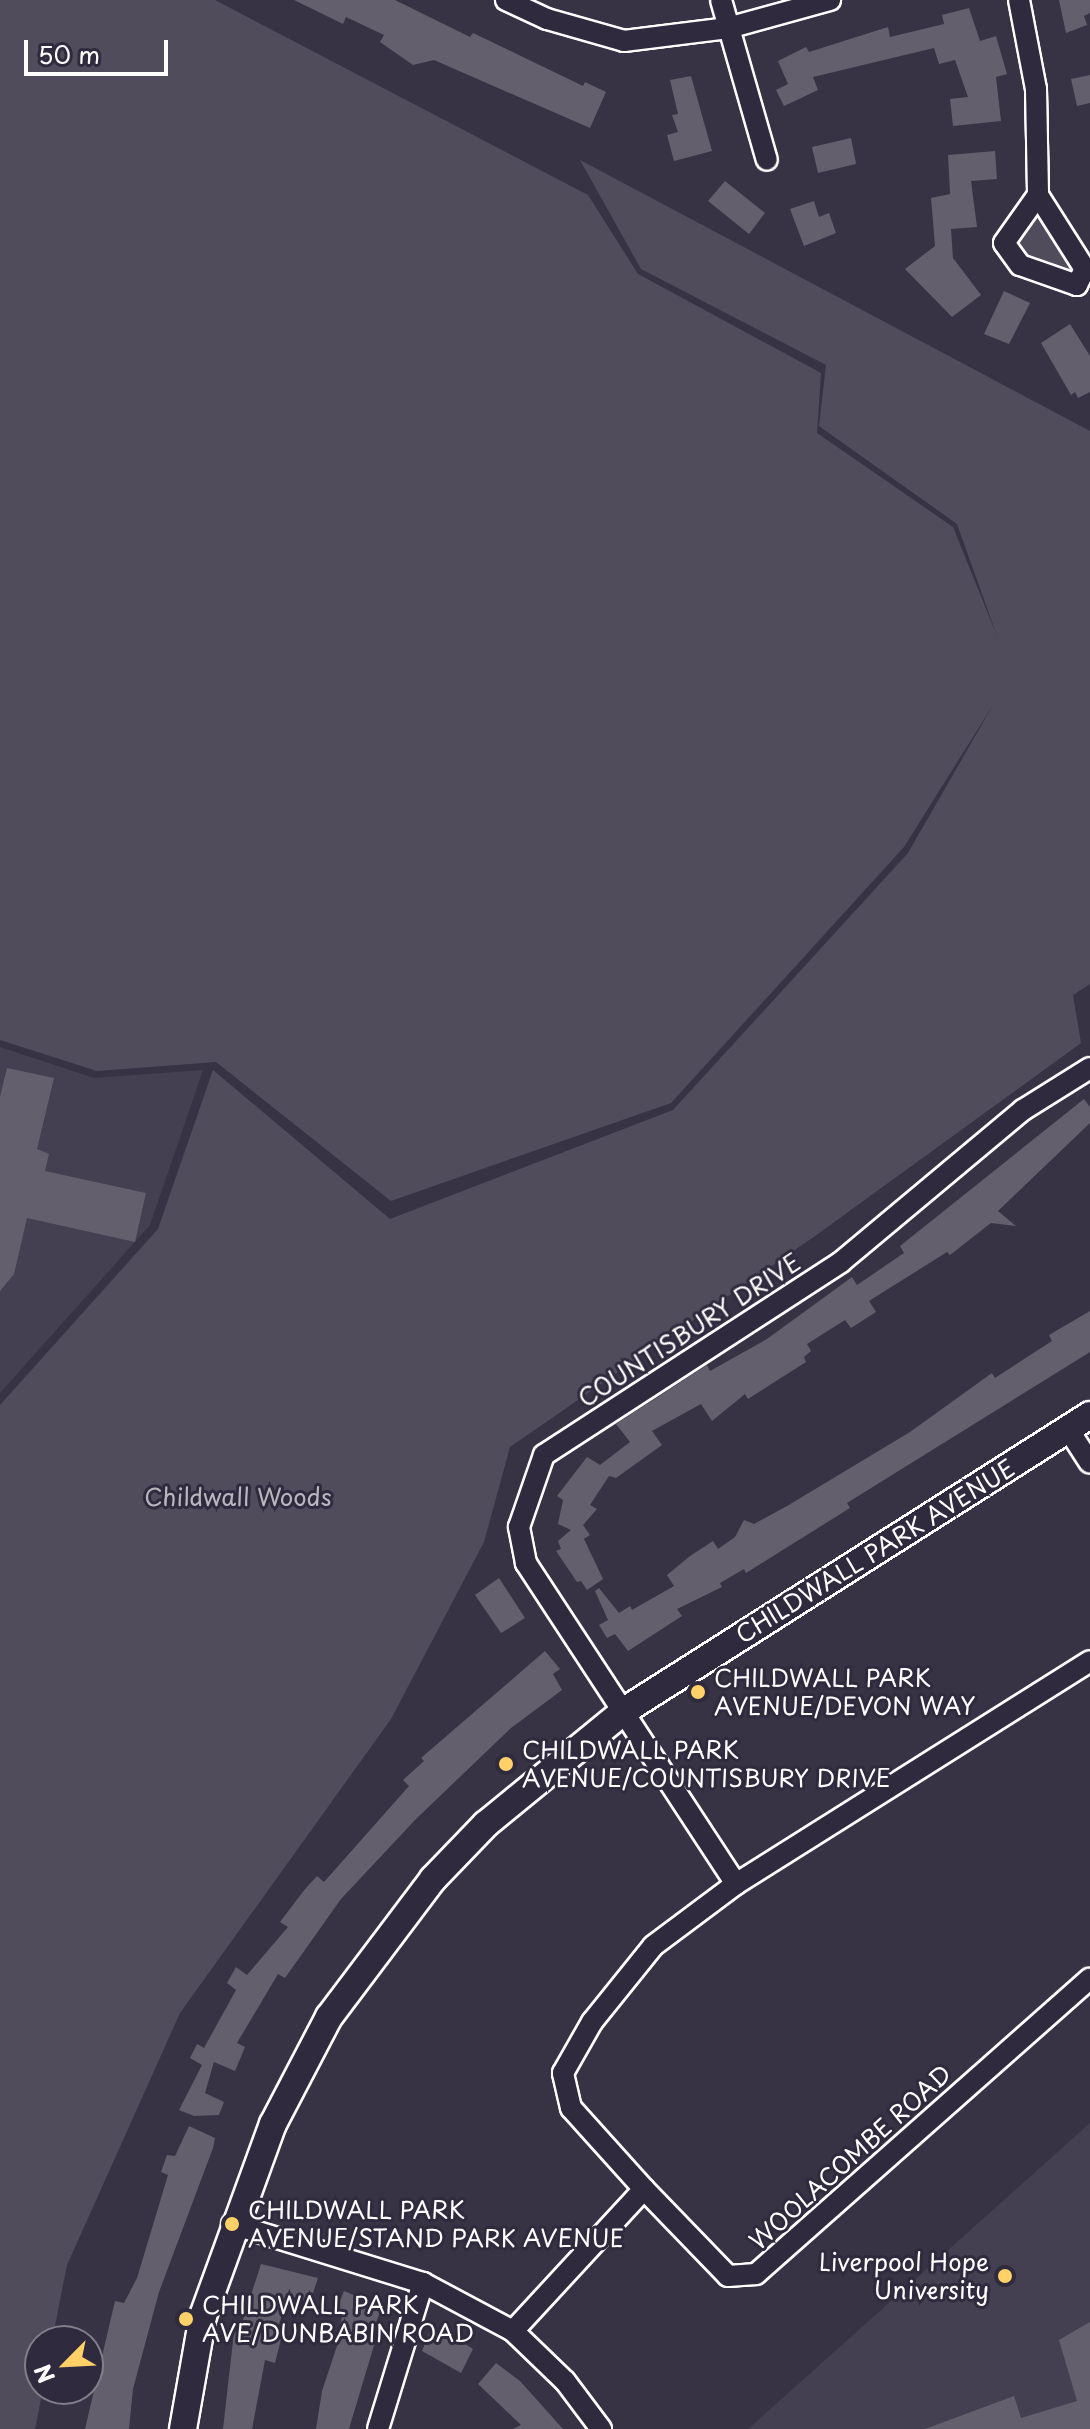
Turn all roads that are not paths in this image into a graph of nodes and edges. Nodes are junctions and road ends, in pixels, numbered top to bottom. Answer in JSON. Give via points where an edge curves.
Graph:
{"nodes":[{"id":1,"x":506,"y":0,"type":"edge"},
{"id":2,"x":721,"y":0,"type":"edge"},
{"id":3,"x":830,"y":0,"type":"edge"},
{"id":4,"x":1019,"y":0,"type":"edge"},
{"id":5,"x":728,"y":28,"type":"junction"},
{"id":6,"x":767,"y":160,"type":"dead end"},
{"id":7,"x":1038,"y":195,"type":"junction"},
{"id":8,"x":1090,"y":1068,"type":"edge"},
{"id":9,"x":1079,"y":1422,"type":"edge"},
{"id":10,"x":1090,"y":1463,"type":"edge"},
{"id":11,"x":1090,"y":1661,"type":"edge"},
{"id":12,"x":624,"y":1711,"type":"junction"},
{"id":13,"x":736,"y":1884,"type":"junction"},
{"id":14,"x":1090,"y":1979,"type":"edge"},
{"id":15,"x":644,"y":2189,"type":"junction"},
{"id":16,"x":232,"y":2224,"type":"junction"},
{"id":17,"x":423,"y":2283,"type":"junction"},
{"id":18,"x":513,"y":2331,"type":"junction"},
{"id":19,"x":183,"y":2429,"type":"edge"},
{"id":20,"x":378,"y":2429,"type":"edge"},
{"id":21,"x":601,"y":2429,"type":"edge"}],
"edges":[{"from":1,"to":5,"type":"street","via":[[547,19],[624,41]]},
{"from":2,"to":5,"type":"street"},
{"from":3,"to":5,"type":"street"},
{"from":4,"to":7,"type":"street","via":[[1036,89]]},
{"from":5,"to":6,"type":"street"},
{"from":7,"to":7,"type":"street","via":[[1004,243],[1020,265],[1077,285],[1085,269]]},
{"from":8,"to":12,"type":"street","name":"COUNTISBURY DRIVE","via":[[1023,1110],[841,1262],[544,1455],[519,1527],[526,1563]]},
{"from":9,"to":10,"type":"street"},
{"from":9,"to":12,"type":"street","name":"CHILDWALL PARK AVENUE"},
{"from":11,"to":13,"type":"street"},
{"from":12,"to":13,"type":"street","name":"COUNTISBURY DRIVE"},
{"from":12,"to":16,"type":"street","name":"CHILDWALL PARK AVENUE","via":[[486,1824],[386,1937],[329,2017],[290,2086]]},
{"from":13,"to":15,"type":"street","via":[[653,1946],[592,2022],[563,2073],[571,2108]]},
{"from":14,"to":15,"type":"street","name":"WOOLACOMBE ROAD","via":[[756,2274],[728,2276]]},
{"from":15,"to":18,"type":"street"},
{"from":16,"to":17,"type":"street"},
{"from":16,"to":19,"type":"street","name":"CHILDWALL PARK AVENUE","via":[[203,2316]]},
{"from":17,"to":18,"type":"street"},
{"from":17,"to":20,"type":"street"},
{"from":18,"to":21,"type":"street","via":[[565,2381]]}]}
